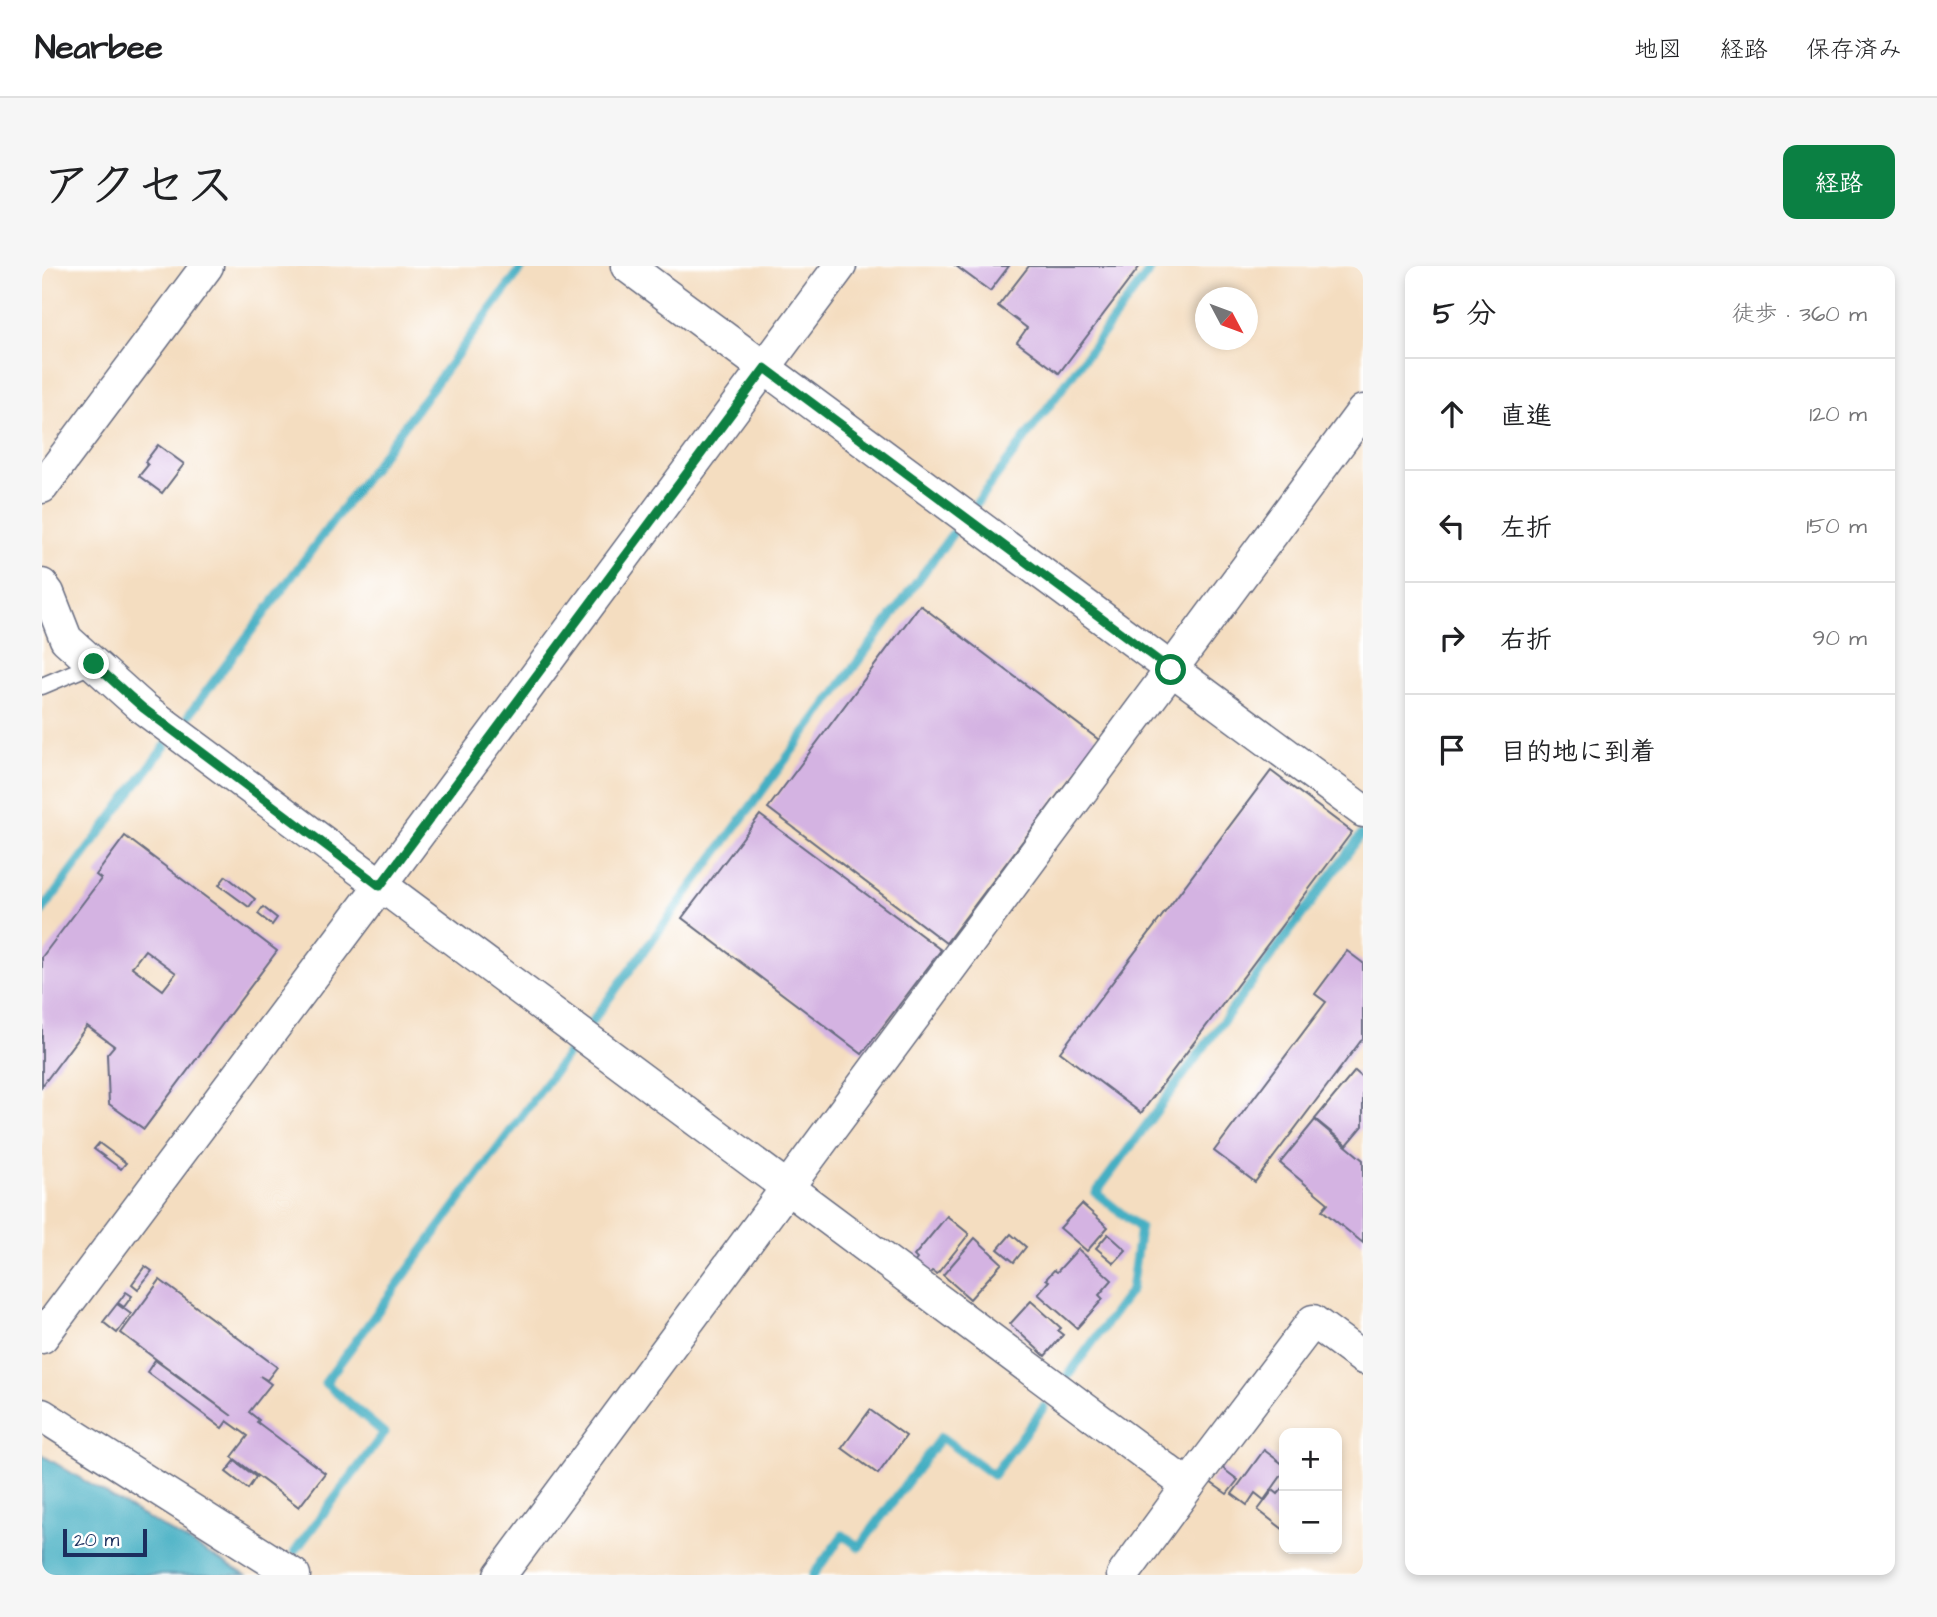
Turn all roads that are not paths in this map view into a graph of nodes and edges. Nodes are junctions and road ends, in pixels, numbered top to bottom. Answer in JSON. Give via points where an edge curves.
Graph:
{"nodes":[{"id":1,"x":207,"y":266,"type":"edge"},
{"id":2,"x":627,"y":266,"type":"edge"},
{"id":3,"x":840,"y":266,"type":"edge"},
{"id":4,"x":765,"y":368,"type":"junction"},
{"id":5,"x":1363,"y":411,"type":"edge"},
{"id":6,"x":42,"y":488,"type":"edge"},
{"id":7,"x":42,"y":585,"type":"edge"},
{"id":8,"x":51,"y":632,"type":"edge"},
{"id":9,"x":94,"y":664,"type":"junction"},
{"id":10,"x":1171,"y":670,"type":"junction"},
{"id":11,"x":42,"y":686,"type":"edge"},
{"id":12,"x":1363,"y":811,"type":"edge"},
{"id":13,"x":380,"y":886,"type":"junction"},
{"id":14,"x":787,"y":1188,"type":"junction"},
{"id":15,"x":42,"y":1336,"type":"edge"},
{"id":16,"x":1363,"y":1358,"type":"edge"},
{"id":17,"x":42,"y":1415,"type":"edge"},
{"id":18,"x":1188,"y":1486,"type":"junction"},
{"id":19,"x":293,"y":1575,"type":"edge"},
{"id":20,"x":500,"y":1575,"type":"edge"},
{"id":21,"x":1123,"y":1575,"type":"edge"}],
"edges":[{"from":1,"to":6,"type":"street"},
{"from":2,"to":4,"type":"street"},
{"from":3,"to":4,"type":"street"},
{"from":4,"to":10,"type":"street"},
{"from":4,"to":13,"type":"street"},
{"from":5,"to":10,"type":"street"},
{"from":7,"to":8,"type":"street"},
{"from":8,"to":9,"type":"street"},
{"from":9,"to":11,"type":"lane"},
{"from":9,"to":13,"type":"street","via":[[143,708]]},
{"from":10,"to":12,"type":"street"},
{"from":10,"to":14,"type":"street"},
{"from":13,"to":14,"type":"street"},
{"from":13,"to":15,"type":"street"},
{"from":14,"to":18,"type":"street"},
{"from":14,"to":20,"type":"street"},
{"from":16,"to":18,"type":"street","via":[[1313,1321]]},
{"from":17,"to":19,"type":"street"},
{"from":18,"to":21,"type":"street"}]}
